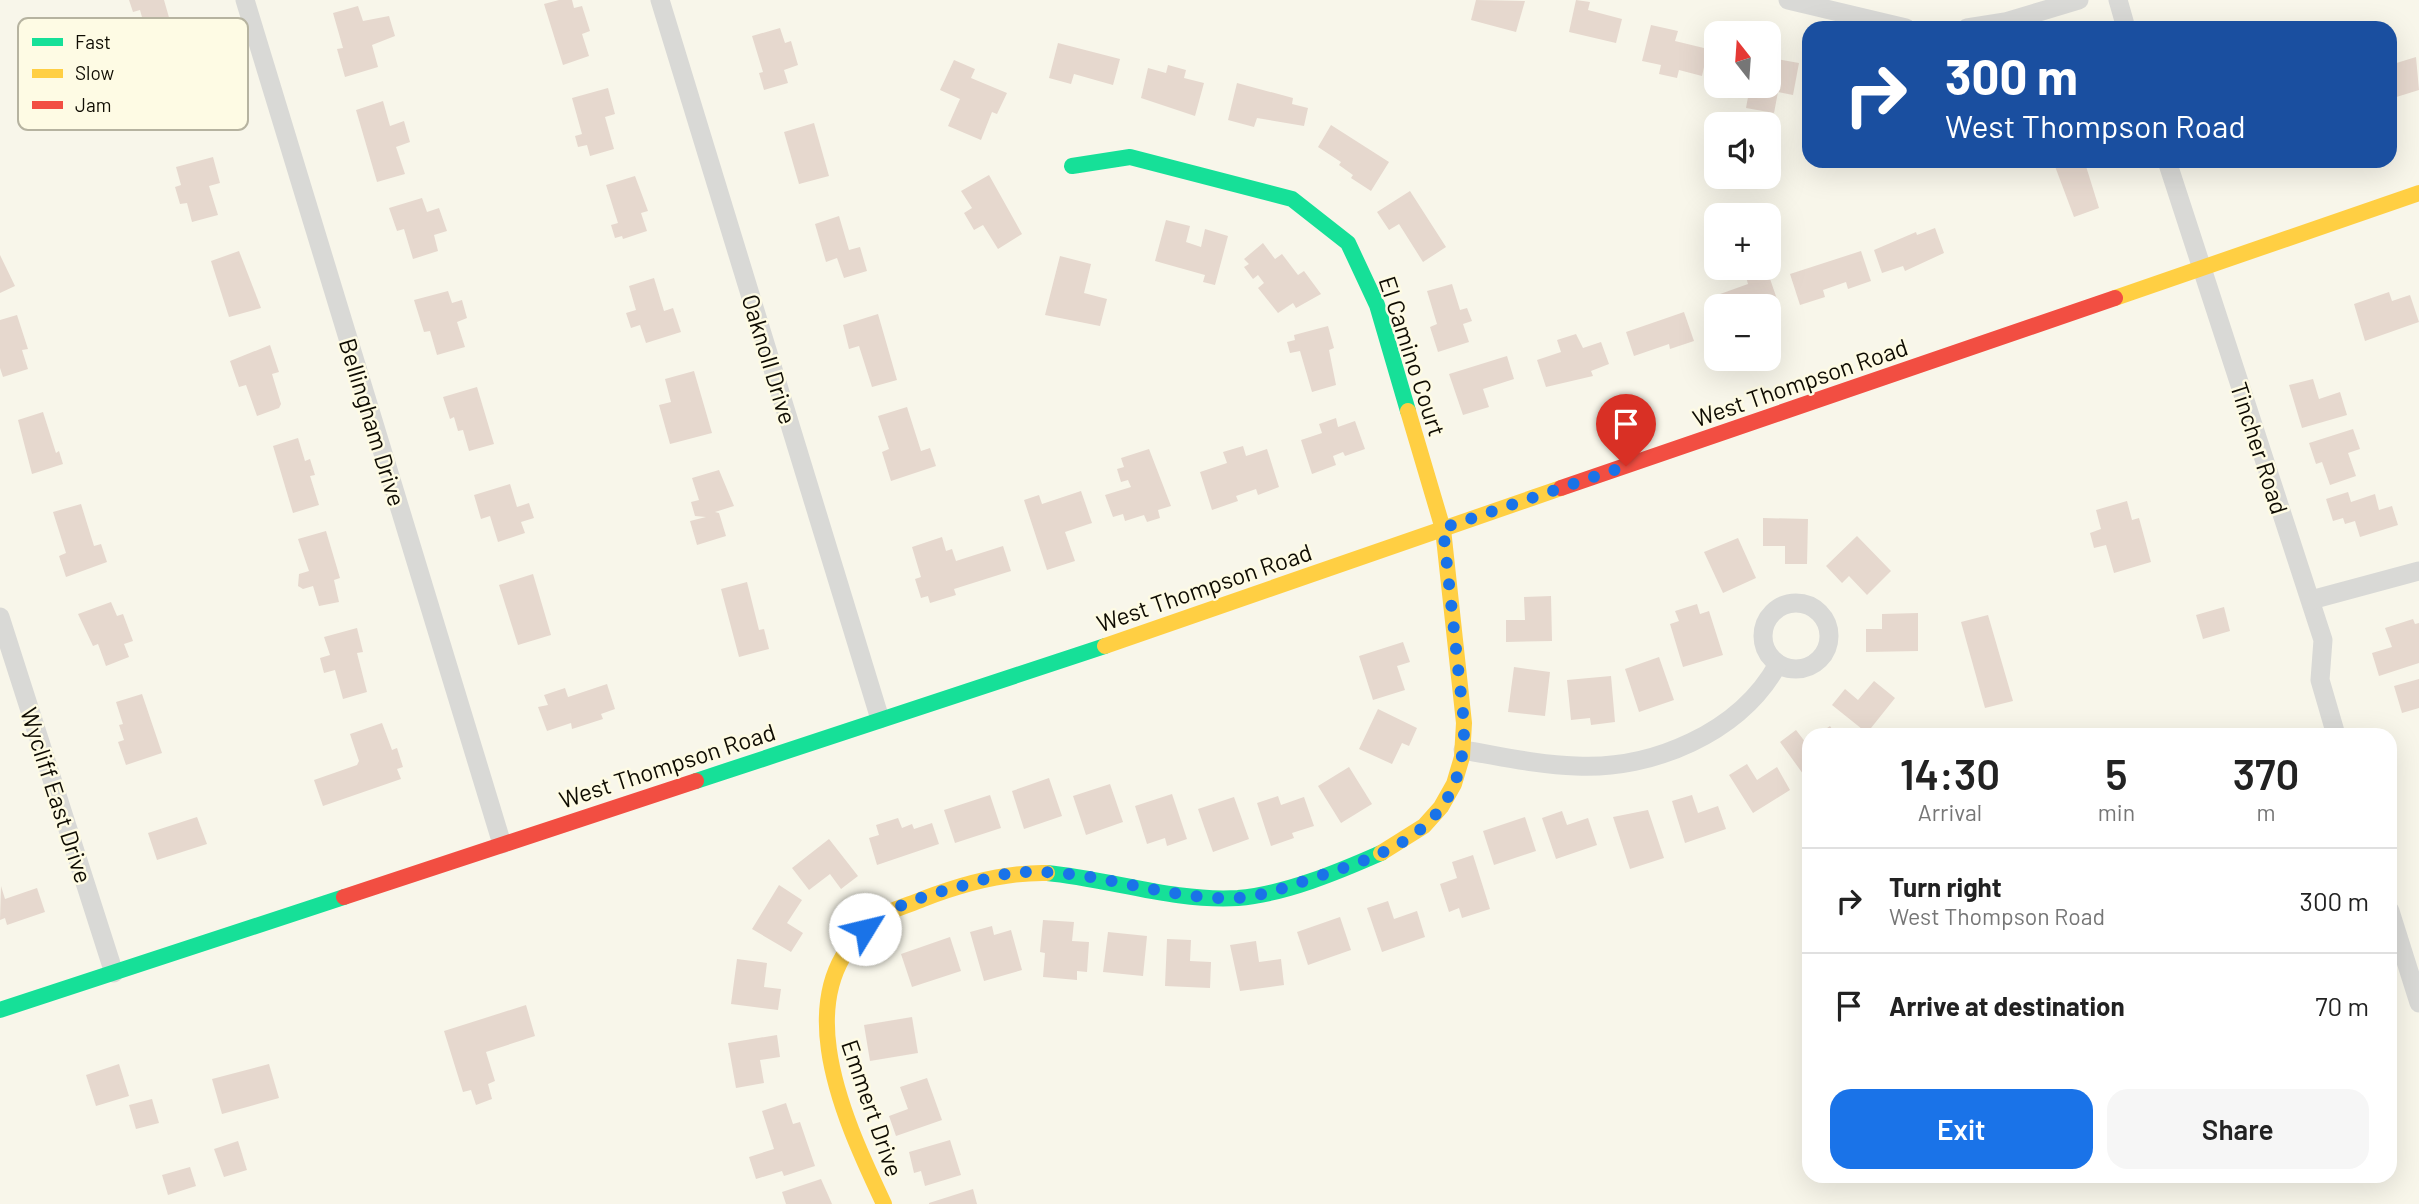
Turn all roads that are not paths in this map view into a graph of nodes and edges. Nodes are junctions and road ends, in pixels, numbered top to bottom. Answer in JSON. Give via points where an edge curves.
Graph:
{"nodes":[{"id":1,"x":245,"y":0,"type":"edge"},
{"id":2,"x":660,"y":0,"type":"edge"},
{"id":3,"x":1788,"y":0,"type":"edge"},
{"id":4,"x":2079,"y":0,"type":"edge"},
{"id":5,"x":2118,"y":0,"type":"edge"},
{"id":6,"x":1876,"y":21,"type":"edge"},
{"id":7,"x":2008,"y":21,"type":"edge"},
{"id":8,"x":2124,"y":21,"type":"edge"},
{"id":9,"x":1072,"y":166,"type":"dead end"},
{"id":10,"x":2169,"y":168,"type":"edge"},
{"id":11,"x":2419,"y":194,"type":"edge"},
{"id":12,"x":2200,"y":269,"type":"junction"},
{"id":13,"x":1443,"y":528,"type":"junction"},
{"id":14,"x":2419,"y":571,"type":"edge"},
{"id":15,"x":2311,"y":600,"type":"junction"},
{"id":16,"x":0,"y":617,"type":"edge"},
{"id":17,"x":1778,"y":664,"type":"dead end"},
{"id":18,"x":880,"y":719,"type":"junction"},
{"id":19,"x":2334,"y":728,"type":"edge"},
{"id":20,"x":1463,"y":750,"type":"junction"},
{"id":21,"x":502,"y":844,"type":"junction"},
{"id":22,"x":2397,"y":933,"type":"edge"},
{"id":23,"x":114,"y":973,"type":"junction"},
{"id":24,"x":2419,"y":1003,"type":"edge"},
{"id":25,"x":0,"y":1010,"type":"edge"},
{"id":26,"x":884,"y":1204,"type":"edge"}],
"edges":[{"from":1,"to":21,"type":"street","name":"Bellingham Drive"},
{"from":2,"to":18,"type":"street","name":"Oaknoll Drive"},
{"from":3,"to":6,"type":"street"},
{"from":4,"to":7,"type":"street"},
{"from":5,"to":8,"type":"street"},
{"from":9,"to":13,"type":"main road","name":"El Camino Court","via":[[1130,157],[1292,199],[1348,243],[1377,305]]},
{"from":10,"to":12,"type":"street","name":"Tincher Road"},
{"from":11,"to":12,"type":"main road","name":"West Thompson Road"},
{"from":12,"to":13,"type":"main road","name":"West Thompson Road"},
{"from":12,"to":15,"type":"street","name":"Tincher Road"},
{"from":13,"to":18,"type":"main road","name":"West Thompson Road"},
{"from":13,"to":20,"type":"main road","name":"Emmert Drive"},
{"from":14,"to":15,"type":"street"},
{"from":15,"to":19,"type":"street","name":"Tincher Road","via":[[2324,646],[2319,680]]},
{"from":16,"to":23,"type":"street","name":"Wycliff East Drive"},
{"from":17,"to":20,"type":"street","via":[[1761,690],[1727,720],[1672,751],[1646,759],[1574,766]]},
{"from":18,"to":21,"type":"main road","name":"West Thompson Road"},
{"from":20,"to":26,"type":"main road","name":"Emmert Drive","via":[[1450,791],[1436,814],[1413,836],[1374,858],[1268,893],[1212,897],[1049,873],[1010,873],[910,900],[878,917],[847,950],[832,977],[824,1035],[828,1062],[858,1147]]},
{"from":21,"to":23,"type":"main road","name":"West Thompson Road"},
{"from":22,"to":24,"type":"street"},
{"from":23,"to":25,"type":"main road","name":"West Thompson Road"}]}
